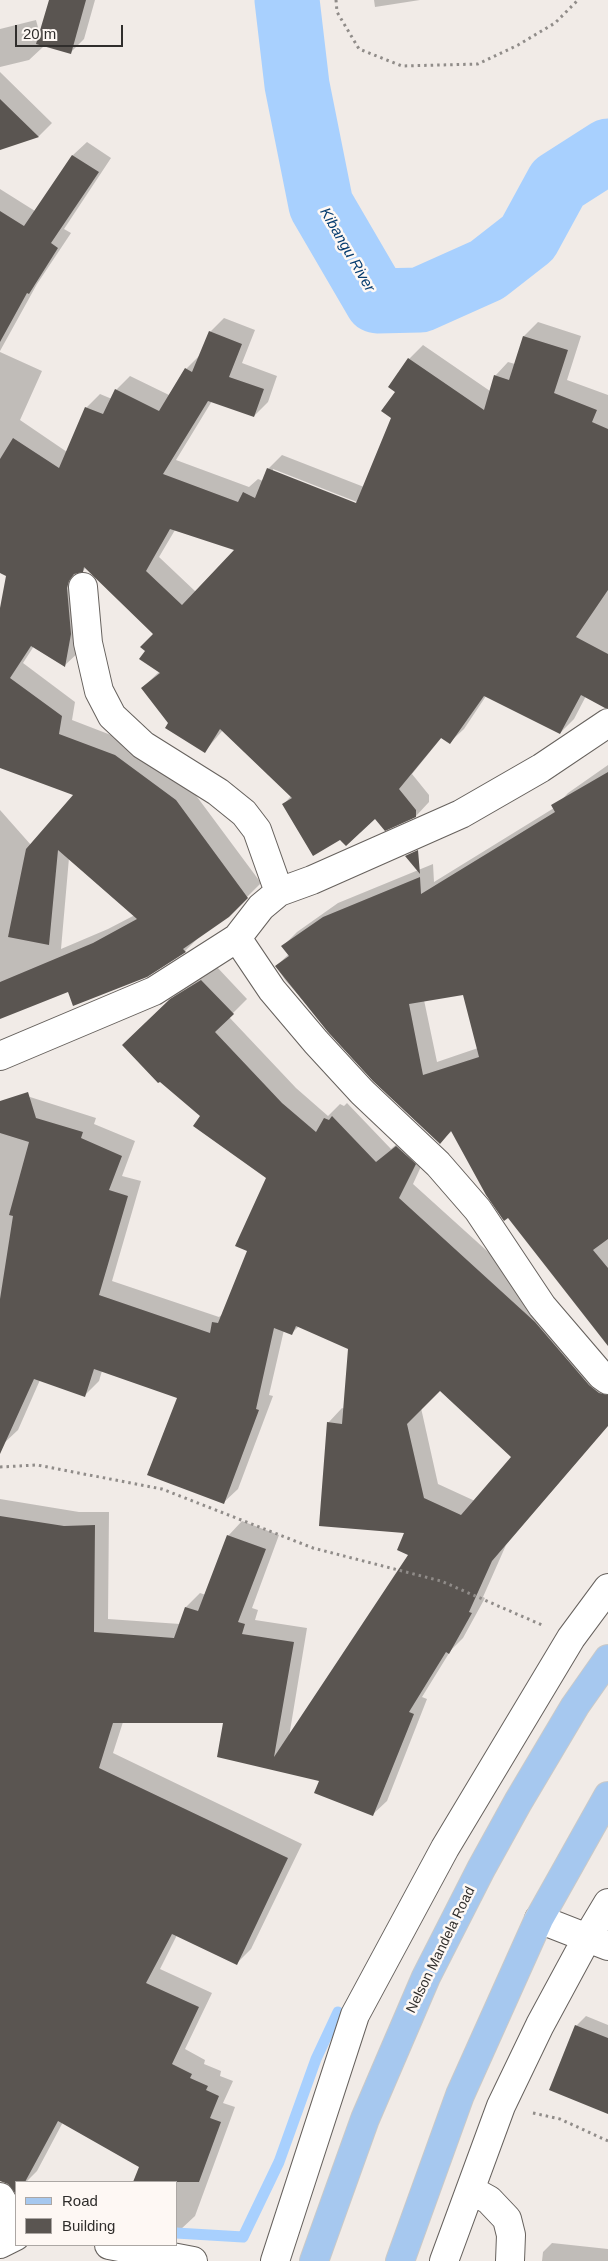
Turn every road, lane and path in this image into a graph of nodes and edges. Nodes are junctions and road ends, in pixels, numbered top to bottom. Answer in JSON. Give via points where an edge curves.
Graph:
{"nodes":[{"id":1,"x":336,"y":0,"type":"edge"},
{"id":2,"x":578,"y":0,"type":"edge"},
{"id":3,"x":83,"y":587,"type":"dead end"},
{"id":4,"x":608,"y":722,"type":"edge"},
{"id":5,"x":280,"y":892,"type":"junction"},
{"id":6,"x":236,"y":938,"type":"junction"},
{"id":7,"x":0,"y":1056,"type":"edge"},
{"id":8,"x":608,"y":1380,"type":"edge"},
{"id":9,"x":0,"y":1467,"type":"edge"},
{"id":10,"x":608,"y":1588,"type":"edge"},
{"id":11,"x":571,"y":1638,"type":"junction"},
{"id":12,"x":608,"y":1659,"type":"edge"},
{"id":13,"x":608,"y":1796,"type":"edge"},
{"id":14,"x":608,"y":1903,"type":"edge"},
{"id":15,"x":539,"y":1920,"type":"junction"},
{"id":16,"x":597,"y":1942,"type":"edge"},
{"id":17,"x":501,"y":2106,"type":"junction"},
{"id":18,"x":608,"y":2141,"type":"edge"},
{"id":19,"x":472,"y":2190,"type":"junction"},
{"id":20,"x":0,"y":2197,"type":"edge"},
{"id":21,"x":15,"y":2233,"type":"edge"},
{"id":22,"x":15,"y":2236,"type":"edge"},
{"id":23,"x":0,"y":2244,"type":"edge"},
{"id":24,"x":114,"y":2246,"type":"edge"},
{"id":25,"x":193,"y":2261,"type":"edge"},
{"id":26,"x":275,"y":2261,"type":"edge"},
{"id":27,"x":314,"y":2261,"type":"edge"},
{"id":28,"x":400,"y":2261,"type":"edge"},
{"id":29,"x":444,"y":2261,"type":"edge"},
{"id":30,"x":510,"y":2261,"type":"edge"}],
"edges":[{"from":1,"to":2,"type":"path","via":[[337,12],[360,49],[402,66],[478,64],[556,23]]},
{"from":3,"to":5,"type":"street","via":[[90,652],[99,691],[112,716],[143,745],[218,792],[244,813],[258,830]]},
{"from":4,"to":5,"type":"street","via":[[541,768],[461,814]]},
{"from":5,"to":6,"type":"street","via":[[261,907]]},
{"from":6,"to":7,"type":"street","via":[[154,991]]},
{"from":6,"to":8,"type":"street","via":[[272,990],[316,1042],[362,1092],[438,1164],[478,1210],[542,1306]]},
{"from":9,"to":11,"type":"path","via":[[37,1465],[162,1488],[313,1548],[441,1581]]},
{"from":10,"to":11,"type":"street"},
{"from":11,"to":26,"type":"street","via":[[445,1848],[355,2015]]},
{"from":12,"to":27,"type":"main road","name":"Nelson Mandela Road","via":[[574,1706],[518,1802],[426,1977],[365,2119]]},
{"from":13,"to":15,"type":"main road"},
{"from":14,"to":16,"type":"street"},
{"from":15,"to":16,"type":"street"},
{"from":15,"to":28,"type":"main road","via":[[460,2095]]},
{"from":16,"to":17,"type":"street","via":[[540,2026]]},
{"from":17,"to":18,"type":"path","via":[[560,2119]]},
{"from":17,"to":19,"type":"street"},
{"from":19,"to":29,"type":"street"},
{"from":19,"to":30,"type":"street","via":[[489,2200],[507,2219],[511,2235]]},
{"from":20,"to":21,"type":"street"},
{"from":22,"to":23,"type":"street"},
{"from":24,"to":25,"type":"street"}]}
